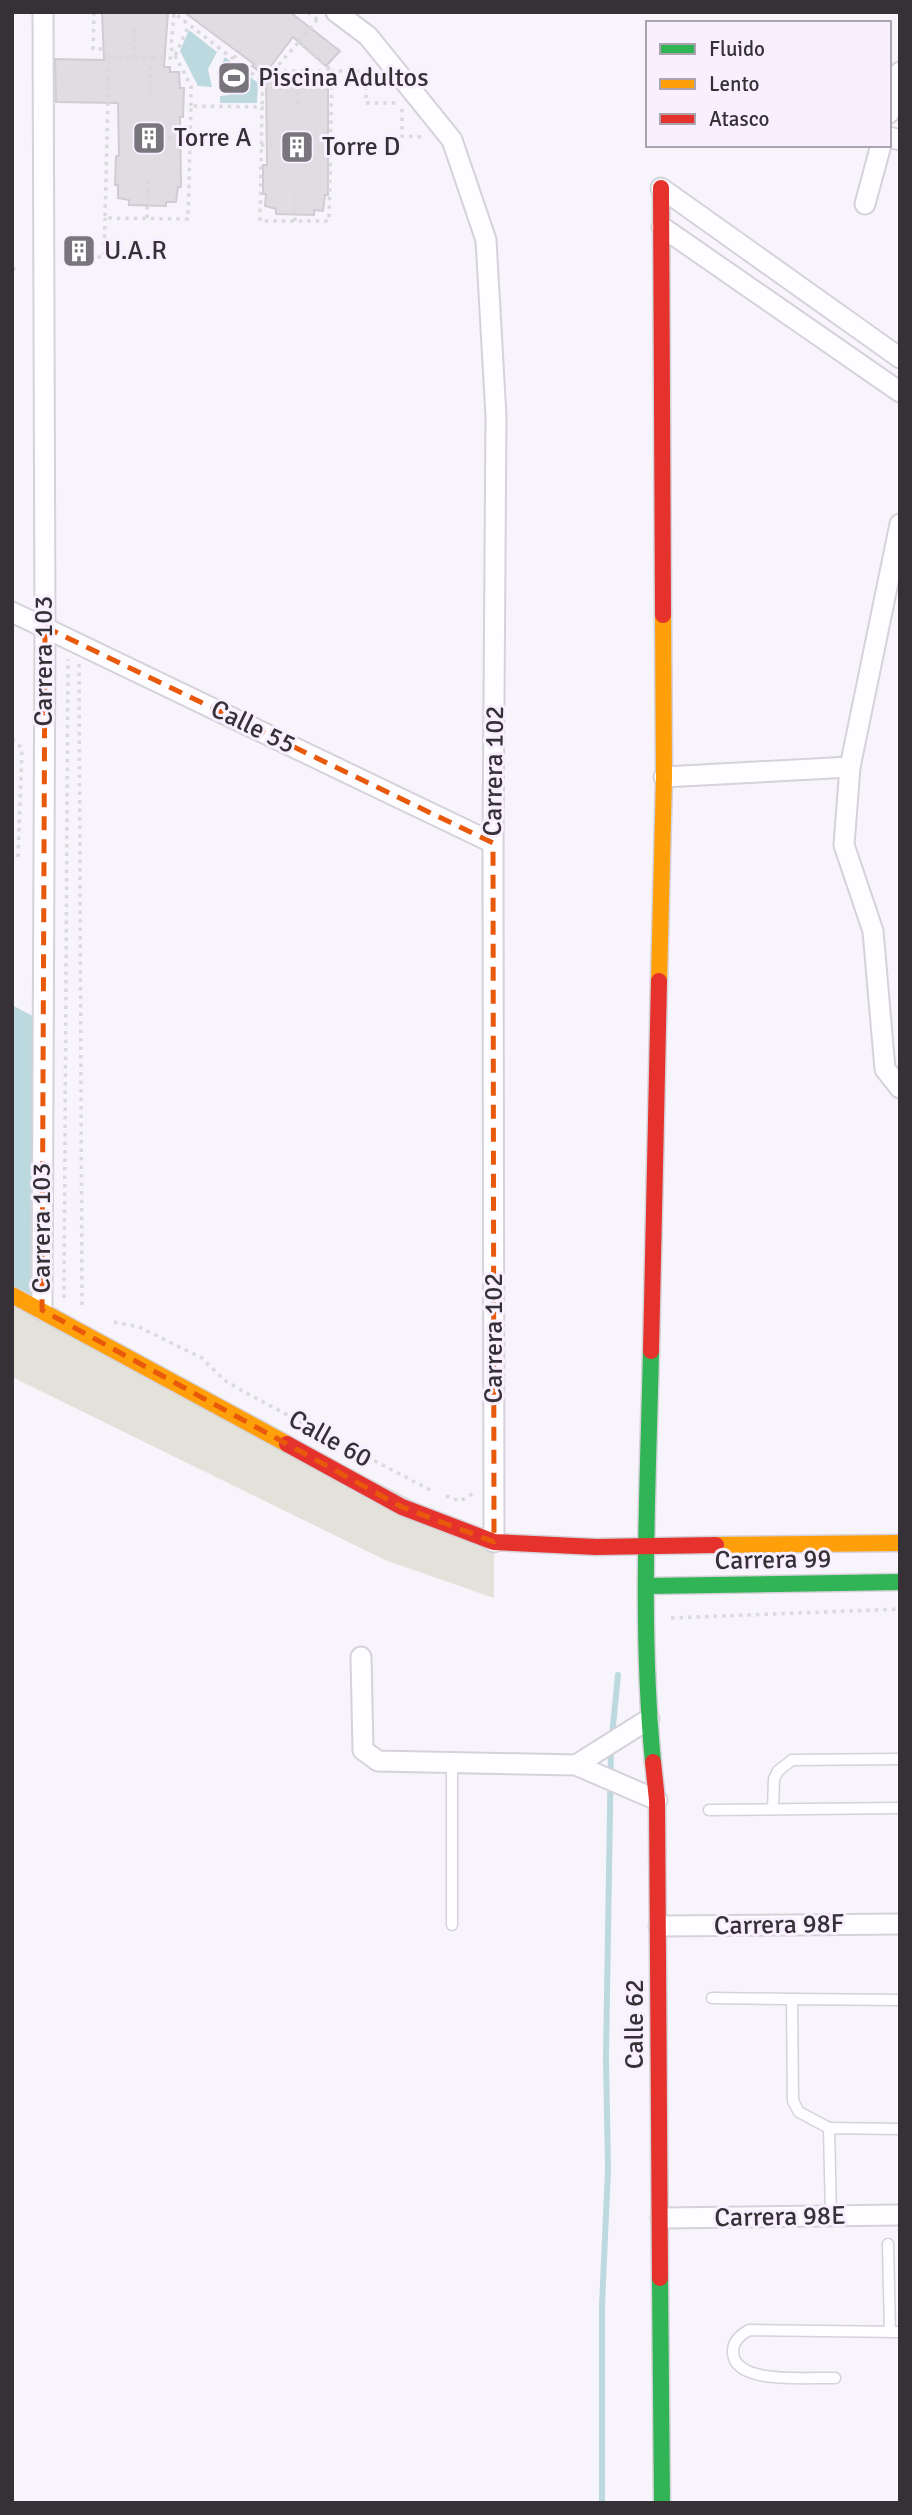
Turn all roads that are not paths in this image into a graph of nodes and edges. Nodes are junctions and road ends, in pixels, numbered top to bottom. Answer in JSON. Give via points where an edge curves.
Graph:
{"nodes":[{"id":1,"x":43,"y":12,"type":"edge"},
{"id":2,"x":336,"y":12,"type":"edge"},
{"id":3,"x":900,"y":72,"type":"edge"},
{"id":4,"x":891,"y":106,"type":"edge"},
{"id":5,"x":880,"y":147,"type":"edge"},
{"id":6,"x":661,"y":188,"type":"joint"},
{"id":7,"x":865,"y":204,"type":"dead end"},
{"id":8,"x":662,"y":227,"type":"junction"},
{"id":9,"x":900,"y":358,"type":"edge"},
{"id":10,"x":900,"y":392,"type":"edge"},
{"id":11,"x":900,"y":524,"type":"edge"},
{"id":12,"x":12,"y":612,"type":"edge"},
{"id":13,"x":45,"y":627,"type":"junction"},
{"id":14,"x":850,"y":767,"type":"junction"},
{"id":15,"x":663,"y":777,"type":"junction"},
{"id":16,"x":493,"y":843,"type":"junction"},
{"id":17,"x":900,"y":1088,"type":"edge"},
{"id":18,"x":12,"y":1295,"type":"edge"},
{"id":19,"x":42,"y":1310,"type":"junction"},
{"id":20,"x":494,"y":1542,"type":"junction"},
{"id":21,"x":900,"y":1543,"type":"edge"},
{"id":22,"x":648,"y":1545,"type":"junction"},
{"id":23,"x":900,"y":1582,"type":"edge"},
{"id":24,"x":647,"y":1586,"type":"junction"},
{"id":25,"x":361,"y":1657,"type":"dead end"},
{"id":26,"x":649,"y":1719,"type":"junction"},
{"id":27,"x":900,"y":1759,"type":"edge"},
{"id":28,"x":452,"y":1763,"type":"junction"},
{"id":29,"x":576,"y":1765,"type":"junction"},
{"id":30,"x":657,"y":1800,"type":"junction"},
{"id":31,"x":900,"y":1808,"type":"edge"},
{"id":32,"x":773,"y":1809,"type":"junction"},
{"id":33,"x":709,"y":1810,"type":"dead end"},
{"id":34,"x":900,"y":1924,"type":"edge"},
{"id":35,"x":452,"y":1926,"type":"dead end"},
{"id":36,"x":659,"y":1926,"type":"junction"},
{"id":37,"x":712,"y":1998,"type":"dead end"},
{"id":38,"x":792,"y":1999,"type":"junction"},
{"id":39,"x":900,"y":2000,"type":"edge"},
{"id":40,"x":829,"y":2129,"type":"junction"},
{"id":41,"x":900,"y":2129,"type":"edge"},
{"id":42,"x":900,"y":2215,"type":"edge"},
{"id":43,"x":831,"y":2216,"type":"junction"},
{"id":44,"x":661,"y":2218,"type":"junction"},
{"id":45,"x":888,"y":2244,"type":"dead end"},
{"id":46,"x":895,"y":2332,"type":"edge"},
{"id":47,"x":835,"y":2378,"type":"dead end"},
{"id":48,"x":662,"y":2503,"type":"edge"}],
"edges":[{"from":1,"to":13,"type":"street","name":"Carrera 103"},
{"from":2,"to":16,"type":"street","name":"Carrera 102","via":[[368,36],[452,140],[486,240],[496,416]]},
{"from":3,"to":4,"type":"street"},
{"from":5,"to":7,"type":"street"},
{"from":6,"to":8,"type":"street","name":"Calle 62"},
{"from":6,"to":9,"type":"street"},
{"from":8,"to":10,"type":"street"},
{"from":8,"to":15,"type":"street","name":"Calle 62"},
{"from":11,"to":14,"type":"street"},
{"from":12,"to":13,"type":"street","name":"Calle 55"},
{"from":13,"to":16,"type":"street","name":"Calle 55"},
{"from":13,"to":19,"type":"street","name":"Carrera 103"},
{"from":14,"to":15,"type":"street"},
{"from":14,"to":17,"type":"street","via":[[844,845],[873,931],[885,1069]]},
{"from":15,"to":22,"type":"street","name":"Calle 62"},
{"from":16,"to":20,"type":"street","name":"Carrera 102"},
{"from":18,"to":19,"type":"street","name":"Calle 60"},
{"from":19,"to":20,"type":"street","name":"Calle 60","via":[[402,1507]]},
{"from":20,"to":22,"type":"street","name":"Calle 60"},
{"from":21,"to":22,"type":"street","name":"Carrera 99"},
{"from":22,"to":24,"type":"street","name":"Calle 62"},
{"from":23,"to":24,"type":"street","name":"Carrera 99"},
{"from":24,"to":26,"type":"street","name":"Calle 62"},
{"from":25,"to":28,"type":"street","via":[[363,1750],[378,1761]]},
{"from":26,"to":29,"type":"street"},
{"from":26,"to":30,"type":"street","name":"Calle 62"},
{"from":27,"to":32,"type":"lane","via":[[792,1760],[774,1779]]},
{"from":28,"to":29,"type":"street"},
{"from":28,"to":35,"type":"lane"},
{"from":29,"to":30,"type":"street"},
{"from":30,"to":36,"type":"street","name":"Calle 62"},
{"from":31,"to":32,"type":"lane"},
{"from":32,"to":33,"type":"lane"},
{"from":34,"to":36,"type":"street","name":"Carrera 98F"},
{"from":36,"to":44,"type":"street","name":"Calle 62"},
{"from":37,"to":38,"type":"lane"},
{"from":38,"to":39,"type":"lane"},
{"from":38,"to":40,"type":"lane","via":[[793,2101],[799,2112]]},
{"from":40,"to":41,"type":"lane"},
{"from":40,"to":43,"type":"lane"},
{"from":42,"to":43,"type":"street","name":"Carrera 98E"},
{"from":43,"to":44,"type":"street","name":"Carrera 98E"},
{"from":44,"to":48,"type":"street","name":"Calle 62"},
{"from":45,"to":46,"type":"lane"},
{"from":46,"to":47,"type":"lane","via":[[749,2330],[733,2346],[738,2367],[751,2375]]}]}
